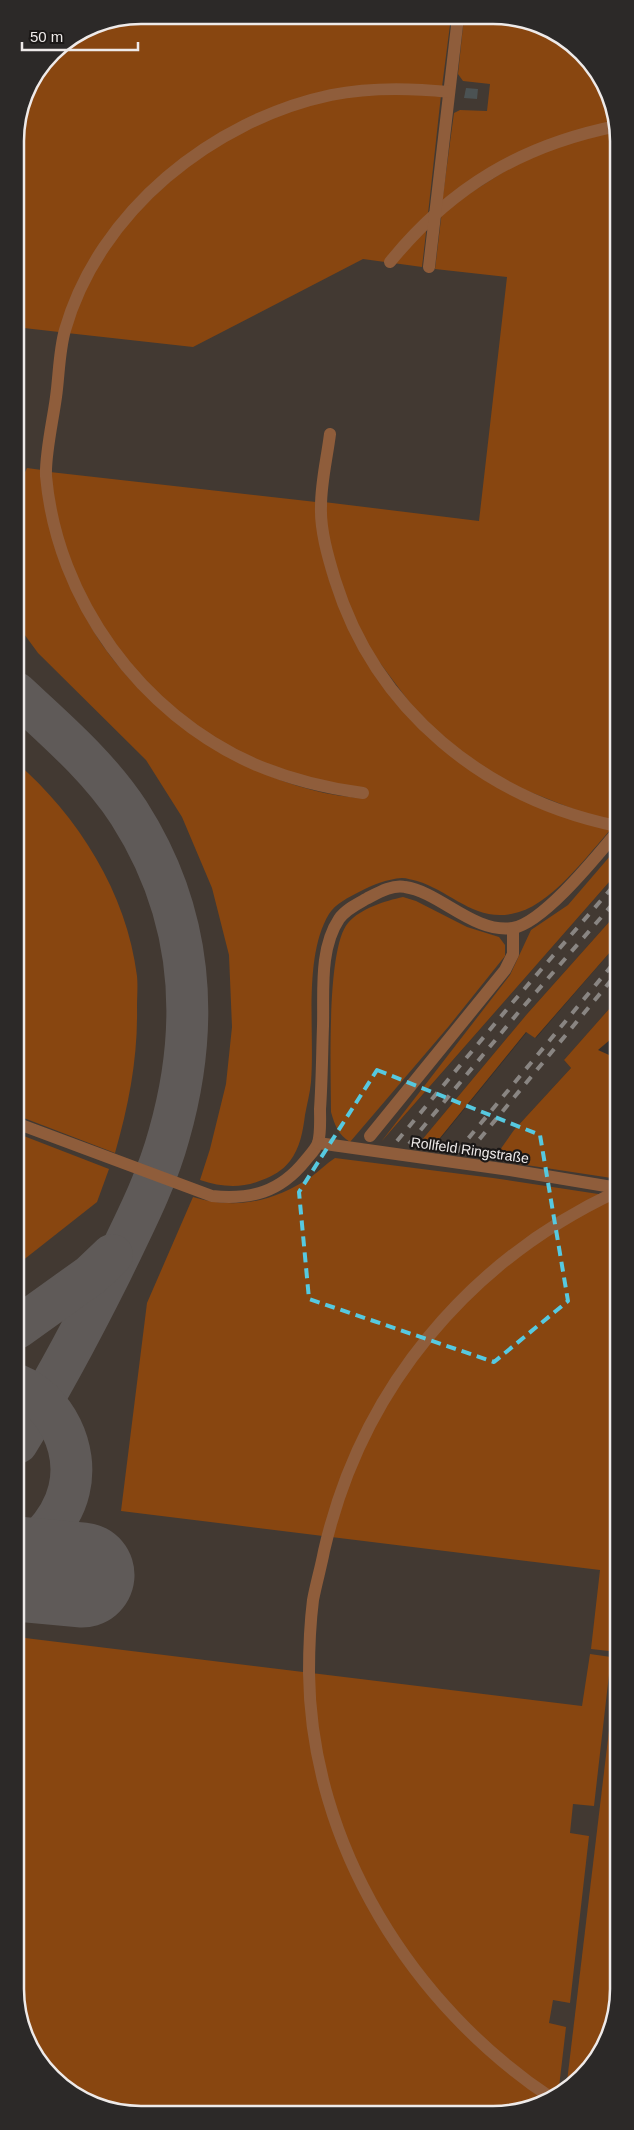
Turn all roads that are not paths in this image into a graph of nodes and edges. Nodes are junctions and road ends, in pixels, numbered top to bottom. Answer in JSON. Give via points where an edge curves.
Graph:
{"nodes":[{"id":1,"x":457,"y":24,"type":"edge"},
{"id":2,"x":449,"y":92,"type":"junction"},
{"id":3,"x":609,"y":128,"type":"edge"},
{"id":4,"x":434,"y":213,"type":"junction"},
{"id":5,"x":390,"y":262,"type":"dead end"},
{"id":6,"x":429,"y":267,"type":"dead end"},
{"id":7,"x":330,"y":434,"type":"dead end"},
{"id":8,"x":363,"y":793,"type":"dead end"},
{"id":9,"x":610,"y":824,"type":"edge"},
{"id":10,"x":610,"y":840,"type":"edge"},
{"id":11,"x":513,"y":928,"type":"junction"},
{"id":12,"x":24,"y":1126,"type":"edge"},
{"id":13,"x":370,"y":1136,"type":"dead end"},
{"id":14,"x":318,"y":1143,"type":"junction"},
{"id":15,"x":610,"y":1189,"type":"edge"},
{"id":16,"x":610,"y":1194,"type":"edge"},
{"id":17,"x":544,"y":2094,"type":"edge"}],
"edges":[{"from":1,"to":2,"type":"lane"},
{"from":2,"to":4,"type":"lane"},
{"from":2,"to":8,"type":"lane","via":[[414,88],[360,91],[282,109],[209,145],[160,183],[113,236],[74,305],[64,332],[46,472],[56,529],[75,584],[119,658],[158,701],[203,736],[253,764],[306,783]]},
{"from":3,"to":4,"type":"lane","via":[[566,138],[515,159]]},
{"from":4,"to":5,"type":"lane"},
{"from":4,"to":6,"type":"lane"},
{"from":7,"to":9,"type":"lane","via":[[320,507],[330,564],[350,619],[378,670],[433,734],[497,782],[545,806]]},
{"from":10,"to":11,"type":"lane","via":[[564,892],[533,919]]},
{"from":11,"to":13,"type":"lane","via":[[512,954],[505,970]]},
{"from":11,"to":14,"type":"lane","via":[[490,926],[470,919],[404,886],[387,889],[340,917],[331,933],[324,970]]},
{"from":12,"to":14,"type":"lane","via":[[212,1196],[234,1199],[256,1195],[281,1184],[295,1173]]},
{"from":14,"to":15,"type":"lane","name":"Rollfeld Ringstraße","via":[[510,1170]]},
{"from":16,"to":17,"type":"lane","via":[[538,1235],[460,1300],[416,1352],[378,1409],[348,1471],[330,1528],[313,1601],[309,1673],[316,1739],[330,1803],[364,1888],[401,1952],[440,2002],[484,2048]]}]}
